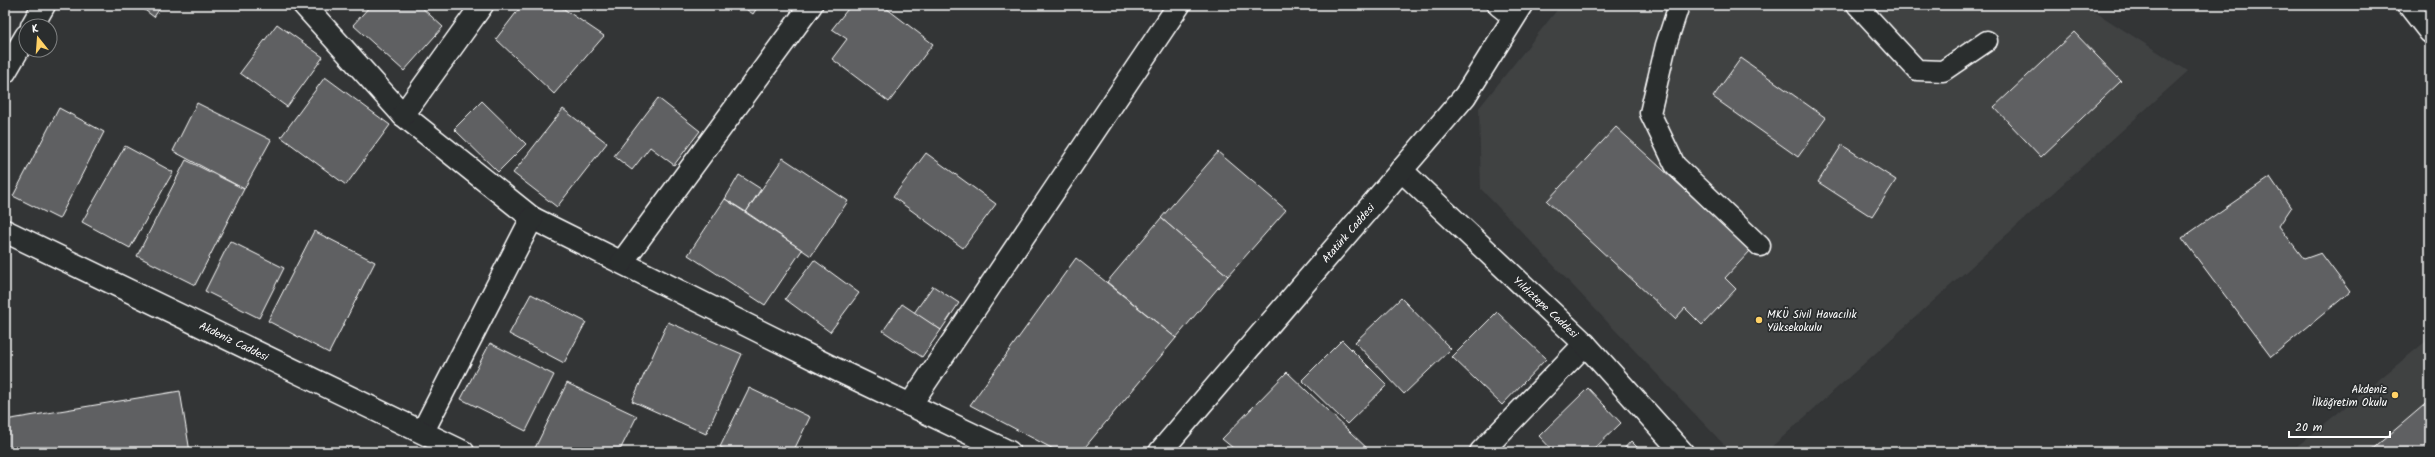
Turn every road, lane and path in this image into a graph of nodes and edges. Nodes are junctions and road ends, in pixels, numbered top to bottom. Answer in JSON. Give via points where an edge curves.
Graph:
{"nodes":[{"id":1,"x":44,"y":5,"type":"edge"},
{"id":2,"x":304,"y":5,"type":"edge"},
{"id":3,"x":482,"y":5,"type":"edge"},
{"id":4,"x":811,"y":5,"type":"edge"},
{"id":5,"x":1179,"y":5,"type":"edge"},
{"id":6,"x":1679,"y":5,"type":"edge"},
{"id":7,"x":1857,"y":5,"type":"edge"},
{"id":8,"x":2410,"y":5,"type":"edge"},
{"id":9,"x":1512,"y":9,"type":"edge"},
{"id":10,"x":37,"y":18,"type":"edge"},
{"id":11,"x":2430,"y":32,"type":"edge"},
{"id":12,"x":1987,"y":41,"type":"dead end"},
{"id":13,"x":18,"y":50,"type":"edge"},
{"id":14,"x":5,"y":72,"type":"edge"},
{"id":15,"x":402,"y":115,"type":"junction"},
{"id":16,"x":1402,"y":170,"type":"junction"},
{"id":17,"x":532,"y":218,"type":"junction"},
{"id":18,"x":5,"y":231,"type":"edge"},
{"id":19,"x":1760,"y":246,"type":"dead end"},
{"id":20,"x":622,"y":262,"type":"junction"},
{"id":21,"x":1585,"y":344,"type":"junction"},
{"id":22,"x":910,"y":405,"type":"junction"},
{"id":23,"x":423,"y":431,"type":"junction"},
{"id":24,"x":462,"y":452,"type":"edge"},
{"id":25,"x":1009,"y":452,"type":"edge"},
{"id":26,"x":1160,"y":452,"type":"edge"},
{"id":27,"x":1481,"y":452,"type":"edge"},
{"id":28,"x":1682,"y":452,"type":"edge"}],
"edges":[{"from":1,"to":10,"type":"street"},
{"from":2,"to":15,"type":"street"},
{"from":3,"to":15,"type":"street"},
{"from":4,"to":20,"type":"street"},
{"from":5,"to":22,"type":"street"},
{"from":6,"to":19,"type":"lane","via":[[1666,45],[1650,113],[1675,165]]},
{"from":7,"to":12,"type":"lane","via":[[1916,70],[1942,71]]},
{"from":8,"to":11,"type":"street"},
{"from":9,"to":16,"type":"street","name":"Atatürk Caddesi","via":[[1466,96]]},
{"from":13,"to":14,"type":"street"},
{"from":15,"to":17,"type":"street"},
{"from":16,"to":21,"type":"street","name":"Yıldıztepe Caddesi"},
{"from":16,"to":26,"type":"street","name":"Atatürk Caddesi"},
{"from":17,"to":20,"type":"street"},
{"from":17,"to":23,"type":"street"},
{"from":18,"to":23,"type":"street","name":"Akdeniz Caddesi"},
{"from":20,"to":22,"type":"street"},
{"from":21,"to":27,"type":"street"},
{"from":21,"to":28,"type":"street","name":"Yıldıztepe Caddesi"},
{"from":22,"to":25,"type":"street"},
{"from":23,"to":24,"type":"street","name":"Akdeniz Caddesi"}]}
